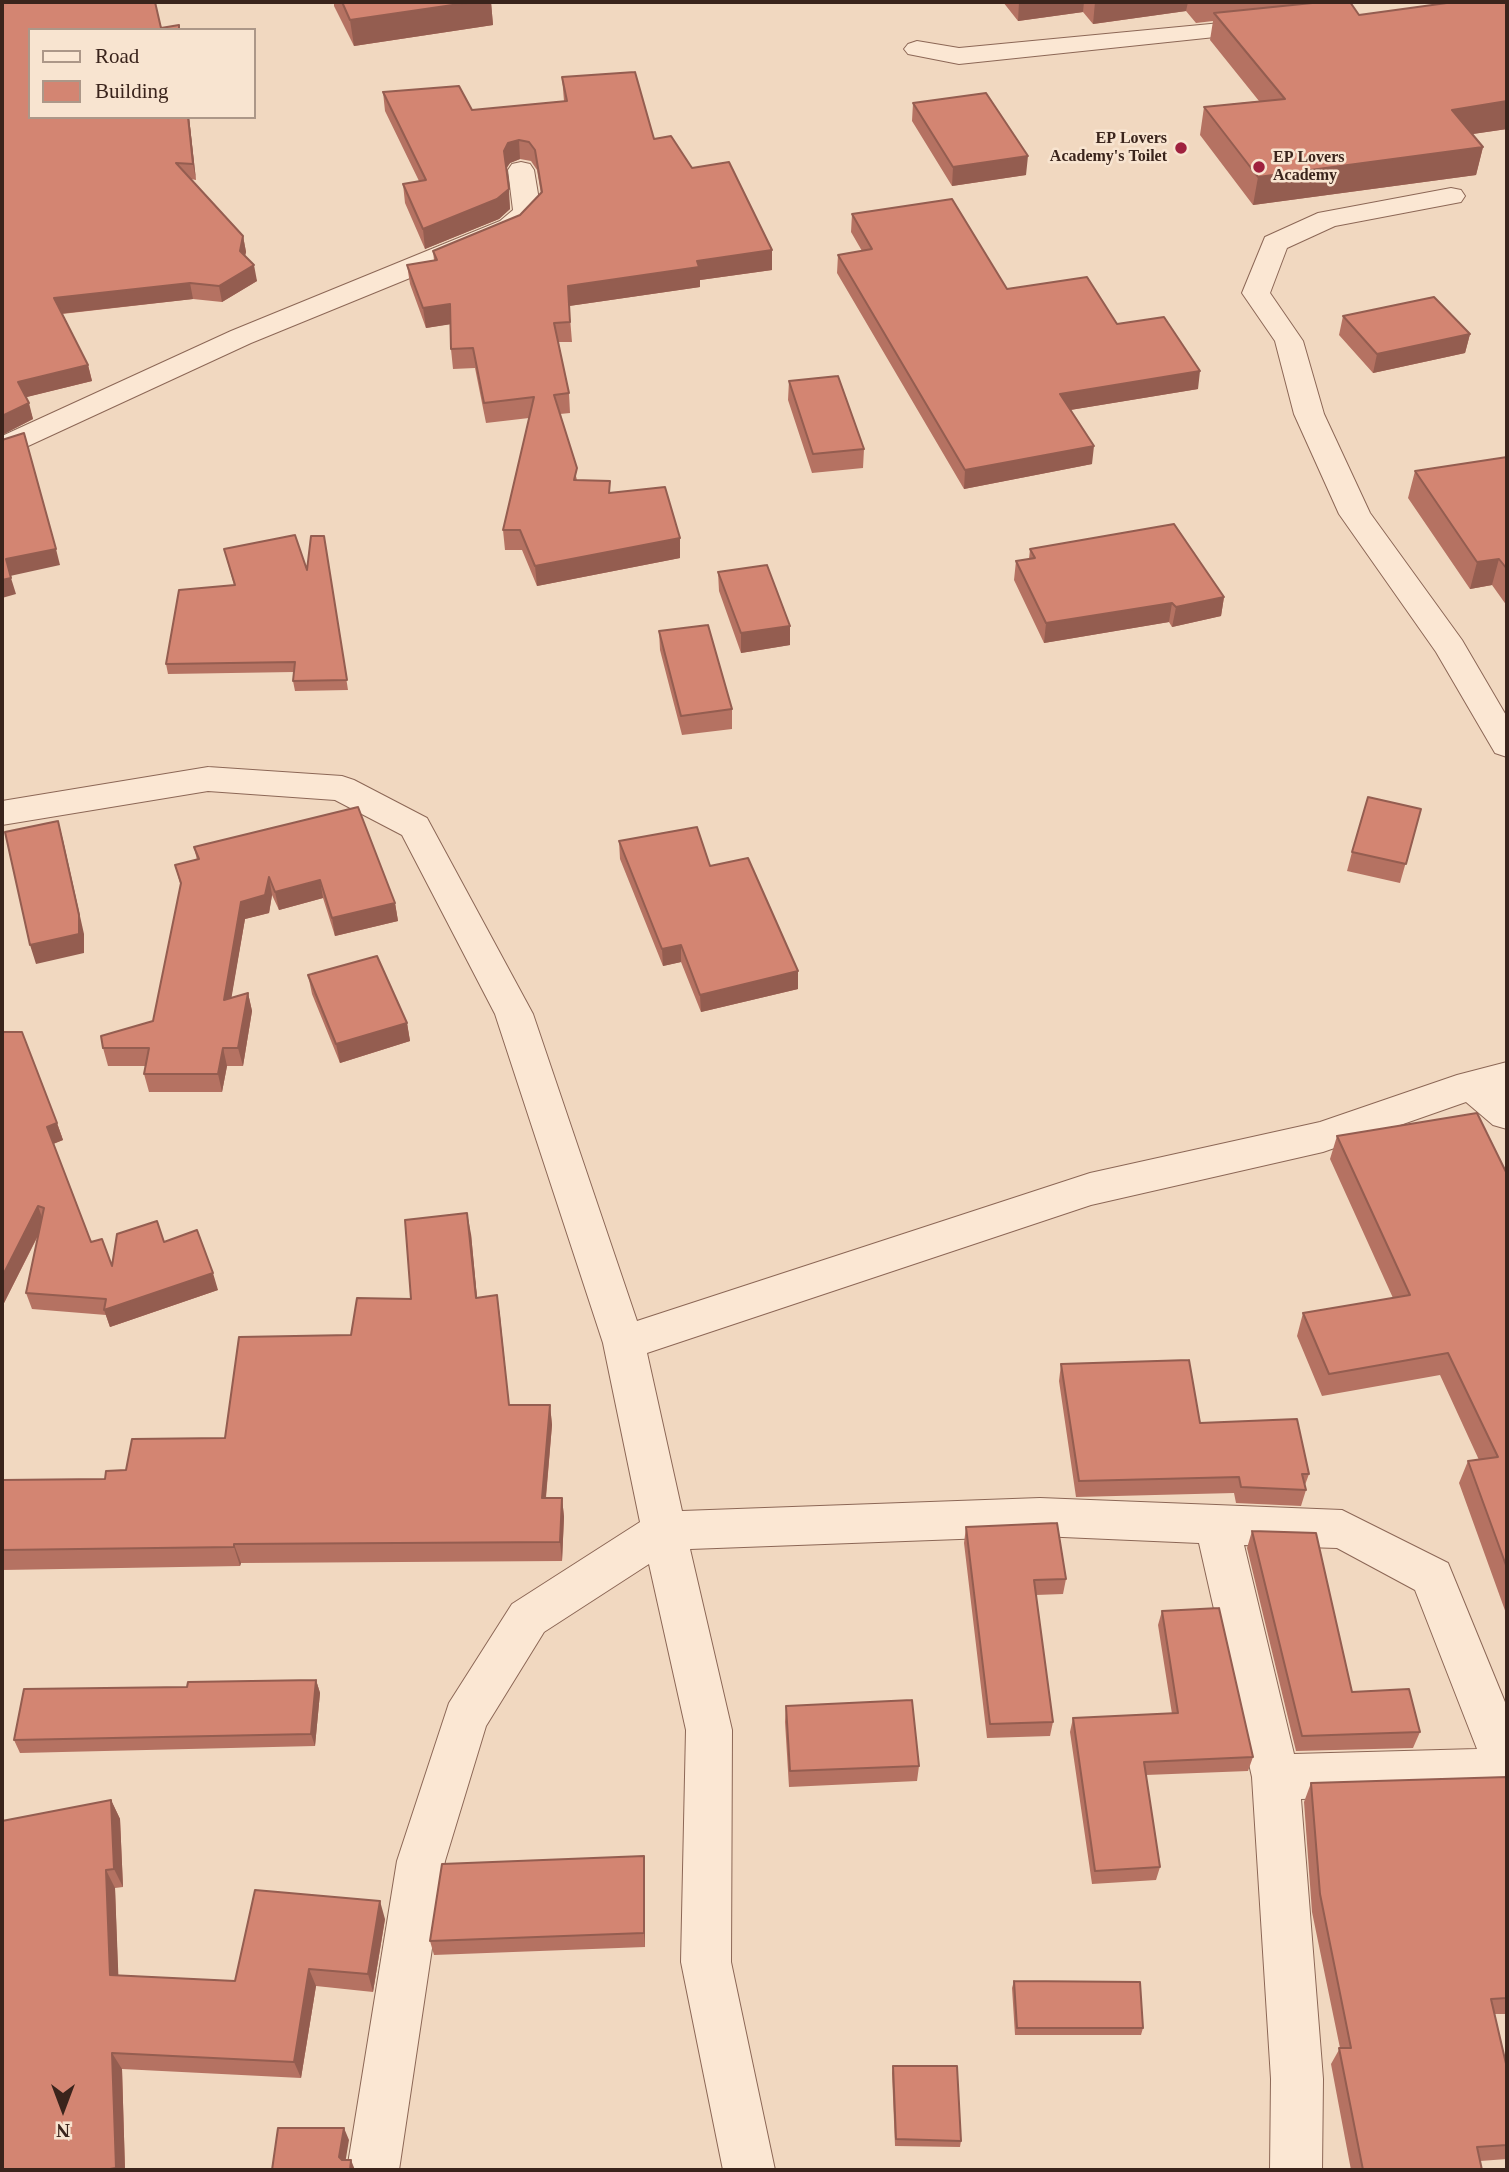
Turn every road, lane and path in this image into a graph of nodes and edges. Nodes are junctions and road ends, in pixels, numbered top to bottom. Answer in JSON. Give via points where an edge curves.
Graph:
{"nodes":[{"id":1,"x":1291,"y":23,"type":"edge"},
{"id":2,"x":917,"y":49,"type":"dead end"},
{"id":3,"x":522,"y":170,"type":"edge"},
{"id":4,"x":1451,"y":196,"type":"dead end"},
{"id":5,"x":2,"y":447,"type":"edge"},
{"id":6,"x":1507,"y":745,"type":"edge"},
{"id":7,"x":2,"y":813,"type":"edge"},
{"id":8,"x":1489,"y":1081,"type":"edge"},
{"id":9,"x":1507,"y":1114,"type":"edge"},
{"id":10,"x":624,"y":1343,"type":"junction"},
{"id":11,"x":1217,"y":1523,"type":"junction"},
{"id":12,"x":664,"y":1531,"type":"junction"},
{"id":13,"x":1507,"y":1765,"type":"edge"},
{"id":14,"x":1507,"y":1770,"type":"edge"},
{"id":15,"x":1276,"y":1777,"type":"junction"},
{"id":16,"x":373,"y":2170,"type":"edge"},
{"id":17,"x":749,"y":2170,"type":"edge"},
{"id":18,"x":1296,"y":2170,"type":"edge"}],
"edges":[{"from":1,"to":2,"type":"street","via":[[959,55]]},
{"from":3,"to":5,"type":"street","via":[[527,212],[510,227],[240,337]]},
{"from":4,"to":6,"type":"street","via":[[1328,219],[1275,243],[1256,293],[1289,341],[1309,414],[1354,514],[1450,648]]},
{"from":7,"to":10,"type":"street","via":[[208,779],[342,789],[415,827],[514,1014]]},
{"from":8,"to":9,"type":"street"},
{"from":8,"to":10,"type":"street","via":[[1323,1137],[1090,1189]]},
{"from":10,"to":12,"type":"street"},
{"from":11,"to":12,"type":"street","via":[[1040,1517]]},
{"from":11,"to":13,"type":"street","via":[[1342,1529],[1432,1577]]},
{"from":11,"to":15,"type":"street"},
{"from":12,"to":16,"type":"street","via":[[528,1618],[465,1718],[421,1861]]},
{"from":12,"to":17,"type":"street","via":[[709,1730],[706,1962]]},
{"from":14,"to":15,"type":"street"},
{"from":15,"to":18,"type":"street","via":[[1297,2079]]}]}
